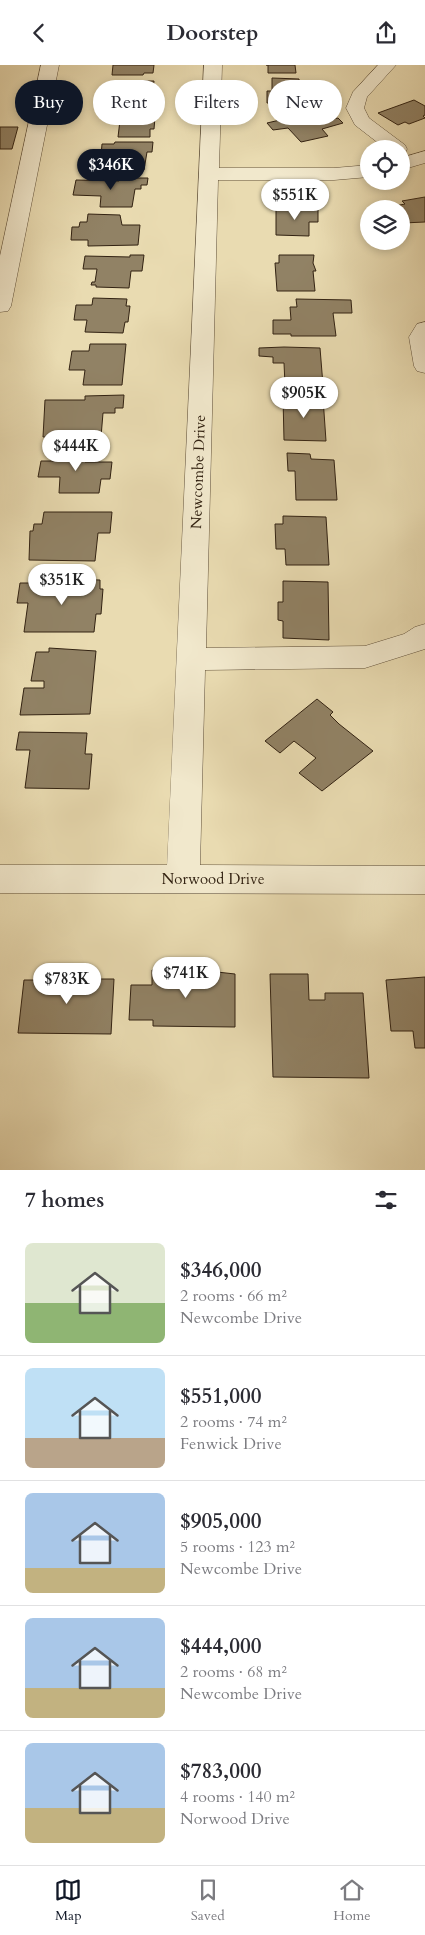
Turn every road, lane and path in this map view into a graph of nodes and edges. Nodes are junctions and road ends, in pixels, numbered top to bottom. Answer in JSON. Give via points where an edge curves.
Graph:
{"nodes":[{"id":1,"x":50,"y":65,"type":"edge"},
{"id":2,"x":213,"y":65,"type":"edge"},
{"id":3,"x":387,"y":65,"type":"edge"},
{"id":4,"x":386,"y":140,"type":"edge"},
{"id":5,"x":360,"y":172,"type":"edge"},
{"id":6,"x":210,"y":174,"type":"junction"},
{"id":7,"x":0,"y":306,"type":"edge"},
{"id":8,"x":425,"y":329,"type":"edge"},
{"id":9,"x":425,"y":366,"type":"edge"},
{"id":10,"x":425,"y":634,"type":"edge"},
{"id":11,"x":191,"y":659,"type":"junction"},
{"id":12,"x":0,"y":879,"type":"edge"},
{"id":13,"x":183,"y":879,"type":"junction"},
{"id":14,"x":425,"y":880,"type":"edge"}],
"edges":[{"from":1,"to":7,"type":"street"},
{"from":2,"to":6,"type":"street","name":"Newcombe Drive"},
{"from":3,"to":4,"type":"street","via":[[359,96],[355,108],[361,121]]},
{"from":5,"to":6,"type":"street"},
{"from":6,"to":11,"type":"street","name":"Newcombe Drive"},
{"from":8,"to":9,"type":"street","via":[[420,337]]},
{"from":10,"to":11,"type":"street","via":[[414,642],[364,657]]},
{"from":11,"to":13,"type":"street","name":"Newcombe Drive"},
{"from":12,"to":13,"type":"street","name":"Norwood Drive"},
{"from":13,"to":14,"type":"street","name":"Norwood Drive"}]}
